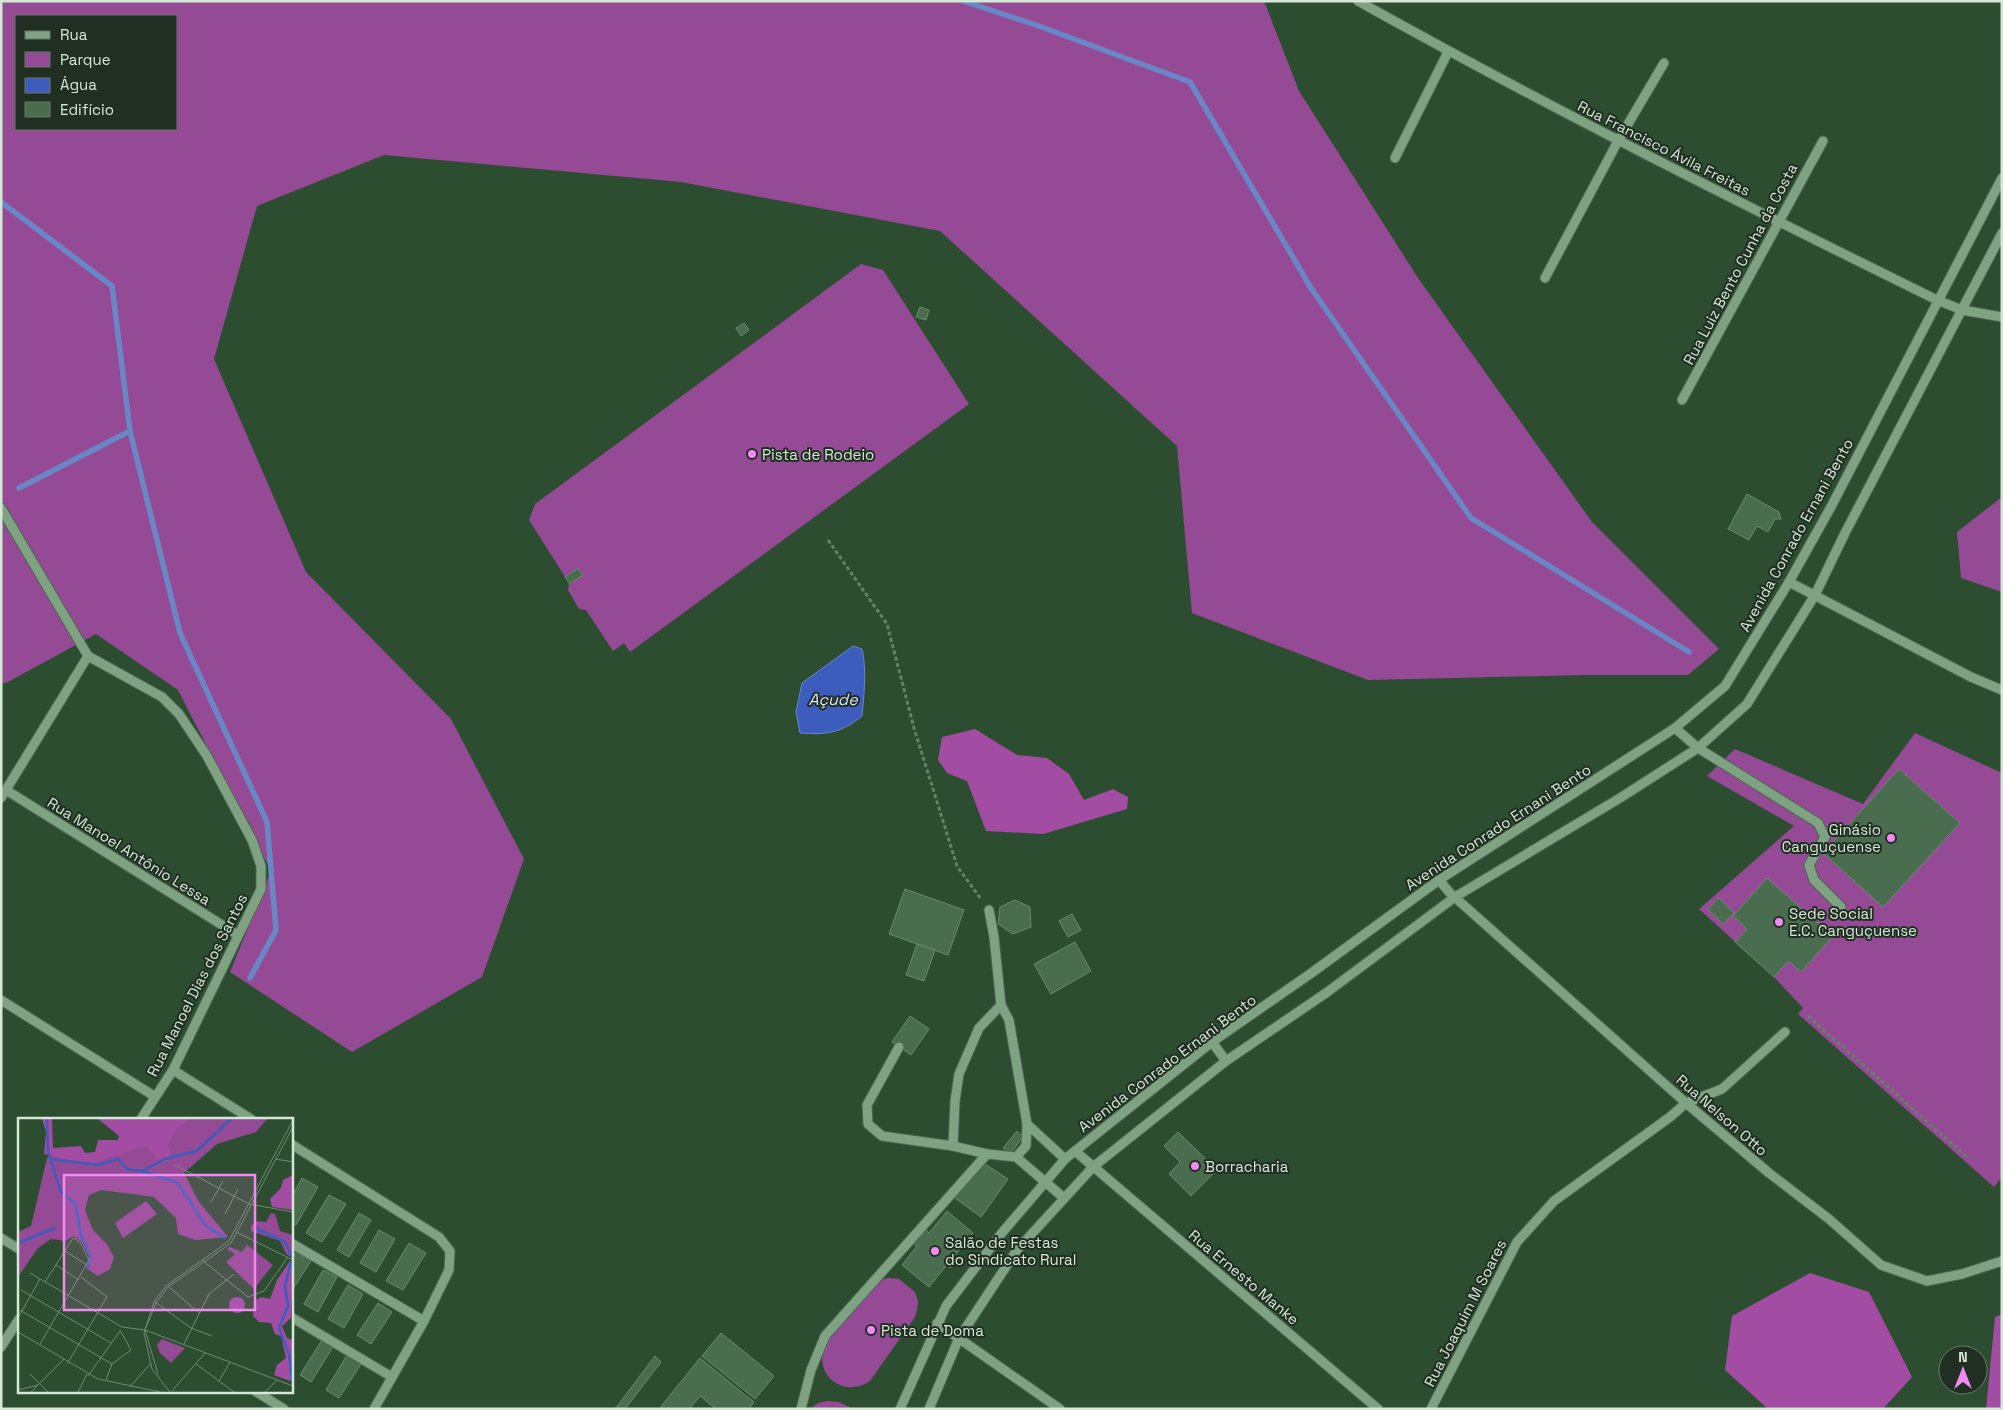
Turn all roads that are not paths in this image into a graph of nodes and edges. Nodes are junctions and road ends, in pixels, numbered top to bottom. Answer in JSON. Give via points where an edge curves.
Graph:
{"nodes":[{"id":1,"x":1358,"y":1,"type":"edge"},
{"id":2,"x":1448,"y":52,"type":"junction"},
{"id":3,"x":1664,"y":63,"type":"dead end"},
{"id":4,"x":1618,"y":141,"type":"junction"},
{"id":5,"x":1823,"y":141,"type":"dead end"},
{"id":6,"x":1395,"y":158,"type":"dead end"},
{"id":7,"x":2002,"y":178,"type":"edge"},
{"id":8,"x":1779,"y":222,"type":"junction"},
{"id":9,"x":2002,"y":234,"type":"edge"},
{"id":10,"x":1545,"y":278,"type":"dead end"},
{"id":11,"x":1937,"y":300,"type":"junction"},
{"id":12,"x":1962,"y":310,"type":"junction"},
{"id":13,"x":2002,"y":317,"type":"edge"},
{"id":14,"x":1682,"y":400,"type":"dead end"},
{"id":15,"x":1,"y":508,"type":"edge"},
{"id":16,"x":1789,"y":582,"type":"junction"},
{"id":17,"x":1815,"y":595,"type":"junction"},
{"id":18,"x":88,"y":656,"type":"junction"},
{"id":19,"x":2002,"y":690,"type":"edge"},
{"id":20,"x":1676,"y":728,"type":"junction"},
{"id":21,"x":1698,"y":748,"type":"junction"},
{"id":22,"x":4,"y":794,"type":"edge"},
{"id":23,"x":1439,"y":880,"type":"junction"},
{"id":24,"x":1455,"y":896,"type":"junction"},
{"id":25,"x":1841,"y":907,"type":"dead end"},
{"id":26,"x":989,"y":910,"type":"road end"},
{"id":27,"x":238,"y":935,"type":"junction"},
{"id":28,"x":1,"y":1000,"type":"edge"},
{"id":29,"x":1001,"y":1005,"type":"junction"},
{"id":30,"x":1785,"y":1032,"type":"dead end"},
{"id":31,"x":1212,"y":1042,"type":"junction"},
{"id":32,"x":899,"y":1047,"type":"dead end"},
{"id":33,"x":1226,"y":1061,"type":"junction"},
{"id":34,"x":172,"y":1070,"type":"junction"},
{"id":35,"x":154,"y":1096,"type":"junction"},
{"id":36,"x":1686,"y":1103,"type":"junction"},
{"id":37,"x":142,"y":1118,"type":"edge"},
{"id":38,"x":249,"y":1118,"type":"edge"},
{"id":39,"x":1027,"y":1124,"type":"junction"},
{"id":40,"x":292,"y":1145,"type":"edge"},
{"id":41,"x":953,"y":1146,"type":"junction"},
{"id":42,"x":1075,"y":1151,"type":"junction"},
{"id":43,"x":987,"y":1154,"type":"junction"},
{"id":44,"x":1016,"y":1157,"type":"junction"},
{"id":45,"x":1065,"y":1159,"type":"junction"},
{"id":46,"x":1093,"y":1167,"type":"junction"},
{"id":47,"x":1046,"y":1183,"type":"junction"},
{"id":48,"x":1064,"y":1198,"type":"junction"},
{"id":49,"x":1,"y":1238,"type":"edge"},
{"id":50,"x":292,"y":1244,"type":"edge"},
{"id":51,"x":18,"y":1248,"type":"edge"},
{"id":52,"x":2002,"y":1260,"type":"edge"},
{"id":53,"x":292,"y":1319,"type":"edge"},
{"id":54,"x":18,"y":1321,"type":"edge"},
{"id":55,"x":424,"y":1321,"type":"junction"},
{"id":56,"x":938,"y":1323,"type":"junction"},
{"id":57,"x":959,"y":1338,"type":"junction"},
{"id":58,"x":1,"y":1347,"type":"edge"},
{"id":59,"x":392,"y":1377,"type":"junction"},
{"id":60,"x":256,"y":1392,"type":"edge"},
{"id":61,"x":284,"y":1409,"type":"edge"},
{"id":62,"x":374,"y":1409,"type":"edge"},
{"id":63,"x":801,"y":1409,"type":"edge"},
{"id":64,"x":900,"y":1409,"type":"edge"},
{"id":65,"x":929,"y":1409,"type":"edge"},
{"id":66,"x":1060,"y":1409,"type":"edge"},
{"id":67,"x":1378,"y":1409,"type":"edge"},
{"id":68,"x":1432,"y":1409,"type":"edge"}],
"edges":[{"from":1,"to":2,"type":"street","name":"Rua Francisco Ávila Freitas"},
{"from":2,"to":4,"type":"street","name":"Rua Francisco Ávila Freitas"},
{"from":2,"to":6,"type":"street"},
{"from":3,"to":4,"type":"street"},
{"from":4,"to":8,"type":"street","name":"Rua Francisco Ávila Freitas"},
{"from":4,"to":10,"type":"street"},
{"from":5,"to":8,"type":"street","name":"Rua Luiz Bento Cunha da Costa"},
{"from":7,"to":11,"type":"street","name":"Avenida Conrado Ernani Bento"},
{"from":8,"to":11,"type":"street","name":"Rua Francisco Ávila Freitas"},
{"from":8,"to":14,"type":"street","name":"Rua Luiz Bento Cunha da Costa"},
{"from":9,"to":12,"type":"street"},
{"from":11,"to":12,"type":"street","name":"Rua Francisco Ávila Freitas"},
{"from":11,"to":16,"type":"street","name":"Avenida Conrado Ernani Bento"},
{"from":12,"to":13,"type":"street","name":"Rua Francisco Ávila Freitas"},
{"from":12,"to":17,"type":"street"},
{"from":15,"to":18,"type":"street"},
{"from":16,"to":17,"type":"street"},
{"from":16,"to":20,"type":"street","name":"Avenida Conrado Ernani Bento","via":[[1725,686]]},
{"from":17,"to":19,"type":"street"},
{"from":17,"to":21,"type":"street","via":[[1747,704]]},
{"from":18,"to":22,"type":"street"},
{"from":18,"to":27,"type":"street","name":"Rua Manoel Dias dos Santos","via":[[162,697],[179,714],[207,756],[252,840],[261,866],[261,890]]},
{"from":20,"to":21,"type":"street"},
{"from":20,"to":23,"type":"street","name":"Avenida Conrado Ernani Bento"},
{"from":21,"to":24,"type":"street"},
{"from":21,"to":25,"type":"street","via":[[1818,823],[1825,837],[1810,865],[1814,880]]},
{"from":22,"to":27,"type":"street","name":"Rua Manoel Antônio Lessa"},
{"from":23,"to":24,"type":"street","name":"Rua Nelson Otto"},
{"from":23,"to":31,"type":"street","name":"Avenida Conrado Ernani Bento"},
{"from":24,"to":33,"type":"street","via":[[1326,993]]},
{"from":24,"to":36,"type":"street","name":"Rua Nelson Otto"},
{"from":26,"to":29,"type":"street"},
{"from":27,"to":34,"type":"street","name":"Rua Manoel Dias dos Santos"},
{"from":28,"to":35,"type":"street"},
{"from":29,"to":39,"type":"street","via":[[1009,1020]]},
{"from":29,"to":41,"type":"street","via":[[979,1028],[959,1074]]},
{"from":30,"to":36,"type":"street","name":"Rua Joaquim M Soares","via":[[1722,1089]]},
{"from":31,"to":33,"type":"street"},
{"from":31,"to":42,"type":"street","name":"Avenida Conrado Ernani Bento"},
{"from":32,"to":41,"type":"street","via":[[867,1104],[868,1124],[882,1136]]},
{"from":33,"to":46,"type":"street"},
{"from":34,"to":35,"type":"street","name":"Rua Manoel Dias dos Santos"},
{"from":34,"to":38,"type":"street"},
{"from":35,"to":37,"type":"street","name":"Rua Manoel Dias dos Santos"},
{"from":36,"to":52,"type":"street","name":"Rua Nelson Otto","via":[[1830,1219],[1881,1265],[1927,1280],[1962,1274]]},
{"from":36,"to":68,"type":"street","name":"Rua Joaquim M Soares","via":[[1554,1201],[1517,1242]]},
{"from":39,"to":44,"type":"street","via":[[1026,1146]]},
{"from":39,"to":45,"type":"street"},
{"from":40,"to":55,"type":"street","via":[[439,1237],[450,1251],[449,1270]]},
{"from":41,"to":43,"type":"street"},
{"from":42,"to":45,"type":"street","name":"Avenida Conrado Ernani Bento"},
{"from":42,"to":46,"type":"street","name":"Rua Ernesto Manke"},
{"from":43,"to":44,"type":"street"},
{"from":43,"to":63,"type":"street","via":[[825,1336],[811,1370]]},
{"from":44,"to":47,"type":"street"},
{"from":45,"to":47,"type":"street","name":"Avenida Conrado Ernani Bento"},
{"from":46,"to":48,"type":"street"},
{"from":46,"to":67,"type":"street","name":"Rua Ernesto Manke"},
{"from":47,"to":48,"type":"street"},
{"from":47,"to":56,"type":"street","name":"Avenida Conrado Ernani Bento","via":[[1001,1234],[946,1306]]},
{"from":48,"to":57,"type":"street","via":[[1017,1250]]},
{"from":49,"to":51,"type":"street"},
{"from":50,"to":55,"type":"street"},
{"from":53,"to":59,"type":"street"},
{"from":54,"to":58,"type":"street"},
{"from":55,"to":59,"type":"street"},
{"from":56,"to":57,"type":"street"},
{"from":56,"to":64,"type":"street","name":"Avenida Conrado Ernani Bento"},
{"from":57,"to":65,"type":"street"},
{"from":57,"to":66,"type":"street"},
{"from":59,"to":62,"type":"street"},
{"from":60,"to":61,"type":"street"}]}
